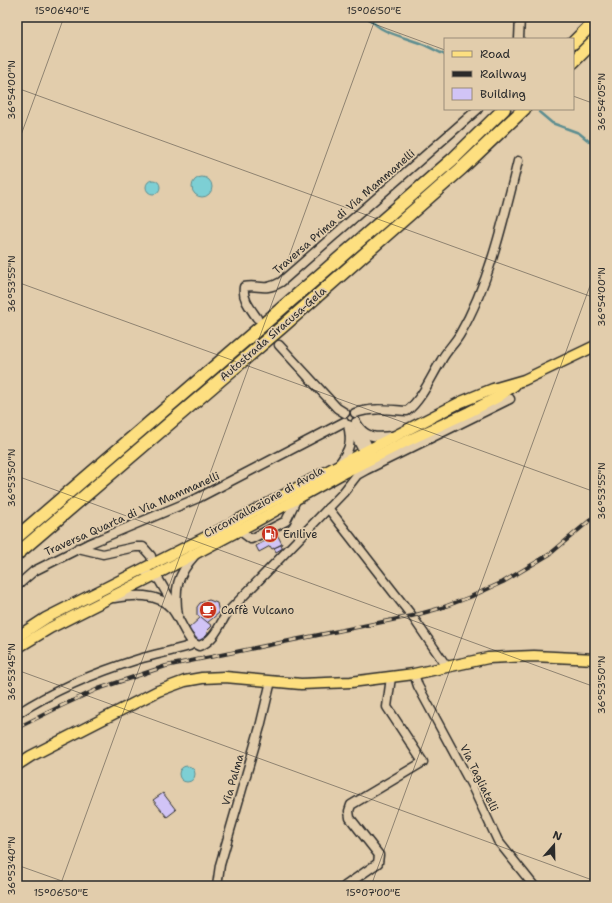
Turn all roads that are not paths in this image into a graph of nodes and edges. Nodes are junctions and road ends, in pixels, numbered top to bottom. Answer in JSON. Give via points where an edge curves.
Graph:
{"nodes":[{"id":1,"x":520,"y":17,"type":"edge"},
{"id":2,"x":595,"y":21,"type":"edge"},
{"id":3,"x":519,"y":38,"type":"edge"},
{"id":4,"x":595,"y":40,"type":"edge"},
{"id":5,"x":574,"y":42,"type":"edge"},
{"id":6,"x":574,"y":61,"type":"edge"},
{"id":7,"x":477,"y":110,"type":"edge"},
{"id":8,"x":503,"y":110,"type":"edge"},
{"id":9,"x":523,"y":110,"type":"edge"},
{"id":10,"x":518,"y":161,"type":"dead end"},
{"id":11,"x":257,"y":318,"type":"dead end"},
{"id":12,"x":279,"y":345,"type":"dead end"},
{"id":13,"x":595,"y":346,"type":"edge"},
{"id":14,"x":524,"y":380,"type":"junction"},
{"id":15,"x":510,"y":399,"type":"dead end"},
{"id":16,"x":348,"y":421,"type":"junction"},
{"id":17,"x":360,"y":430,"type":"junction"},
{"id":18,"x":395,"y":435,"type":"junction"},
{"id":19,"x":369,"y":455,"type":"junction"},
{"id":20,"x":337,"y":466,"type":"junction"},
{"id":21,"x":297,"y":498,"type":"junction"},
{"id":22,"x":328,"y":508,"type":"junction"},
{"id":23,"x":239,"y":530,"type":"junction"},
{"id":24,"x":17,"y":537,"type":"edge"},
{"id":25,"x":78,"y":548,"type":"junction"},
{"id":26,"x":199,"y":551,"type":"junction"},
{"id":27,"x":17,"y":554,"type":"edge"},
{"id":28,"x":154,"y":564,"type":"junction"},
{"id":29,"x":141,"y":570,"type":"junction"},
{"id":30,"x":153,"y":576,"type":"junction"},
{"id":31,"x":17,"y":586,"type":"edge"},
{"id":32,"x":105,"y":600,"type":"junction"},
{"id":33,"x":176,"y":613,"type":"junction"},
{"id":34,"x":17,"y":637,"type":"edge"},
{"id":35,"x":193,"y":643,"type":"junction"},
{"id":36,"x":17,"y":648,"type":"edge"},
{"id":37,"x":595,"y":659,"type":"edge"},
{"id":38,"x":447,"y":667,"type":"junction"},
{"id":39,"x":414,"y":674,"type":"junction"},
{"id":40,"x":390,"y":677,"type":"junction"},
{"id":41,"x":271,"y":681,"type":"junction"},
{"id":42,"x":17,"y":714,"type":"edge"},
{"id":43,"x":17,"y":765,"type":"edge"},
{"id":44,"x":217,"y":886,"type":"edge"},
{"id":45,"x":345,"y":886,"type":"edge"},
{"id":46,"x":534,"y":886,"type":"edge"}],
"edges":[{"from":1,"to":3,"type":"street"},
{"from":2,"to":5,"type":"highway"},
{"from":4,"to":6,"type":"highway"},
{"from":7,"to":11,"type":"street","name":"Traversa Prima di Via Mammanelli","via":[[281,282],[266,288],[244,287],[244,299]]},
{"from":8,"to":24,"type":"highway","name":"Autostrada Siracusa-Gela","via":[[435,174]]},
{"from":9,"to":27,"type":"highway","name":"Autostrada Siracusa-Gela","via":[[462,168],[294,316]]},
{"from":10,"to":16,"type":"street","via":[[492,259],[477,298],[460,334],[442,358],[415,405],[407,411],[350,411]]},
{"from":12,"to":16,"type":"street"},
{"from":13,"to":14,"type":"main road","name":"Circonvallazione di Avola"},
{"from":14,"to":18,"type":"main road","name":"Circonvallazione di Avola","via":[[467,400]]},
{"from":14,"to":19,"type":"main road","name":"Circonvallazione di Avola","via":[[469,412]]},
{"from":15,"to":22,"type":"street","via":[[357,475]]},
{"from":16,"to":17,"type":"street"},
{"from":16,"to":19,"type":"street"},
{"from":16,"to":20,"type":"street","via":[[350,444]]},
{"from":16,"to":25,"type":"street","name":"Traversa Quarta di Via Mammanelli","via":[[198,498]]},
{"from":17,"to":18,"type":"street","via":[[375,436]]},
{"from":17,"to":19,"type":"street"},
{"from":18,"to":19,"type":"main road","name":"Circonvallazione di Avola"},
{"from":19,"to":20,"type":"main road","name":"Circonvallazione di Avola"},
{"from":19,"to":21,"type":"main road","name":"Circonvallazione di Avola"},
{"from":20,"to":28,"type":"main road","name":"Circonvallazione di Avola"},
{"from":21,"to":23,"type":"main road","name":"Circonvallazione di Avola"},
{"from":21,"to":23,"type":"street","via":[[286,521],[251,539]]},
{"from":22,"to":35,"type":"street","via":[[227,613],[214,636],[198,646]]},
{"from":22,"to":38,"type":"street","via":[[412,616]]},
{"from":23,"to":26,"type":"main road","name":"Circonvallazione di Avola"},
{"from":25,"to":28,"type":"street","via":[[103,554],[143,547]]},
{"from":25,"to":31,"type":"street","name":"Traversa Quarta di Via Mammanelli","via":[[34,571]]},
{"from":26,"to":30,"type":"main road","name":"Circonvallazione di Avola"},
{"from":26,"to":33,"type":"street","via":[[183,570],[178,581]]},
{"from":28,"to":29,"type":"main road","name":"Circonvallazione di Avola"},
{"from":28,"to":30,"type":"street"},
{"from":29,"to":30,"type":"street"},
{"from":29,"to":34,"type":"main road","name":"Circonvallazione di Avola","via":[[46,618]]},
{"from":30,"to":32,"type":"main road","name":"Circonvallazione di Avola"},
{"from":30,"to":33,"type":"street","via":[[154,583]]},
{"from":32,"to":33,"type":"street","via":[[143,595],[165,603]]},
{"from":32,"to":36,"type":"main road","name":"Circonvallazione di Avola"},
{"from":33,"to":35,"type":"street"},
{"from":35,"to":42,"type":"street","via":[[139,659],[74,683]]},
{"from":37,"to":38,"type":"main road","via":[[534,656],[496,658]]},
{"from":38,"to":39,"type":"main road"},
{"from":39,"to":40,"type":"main road"},
{"from":39,"to":46,"type":"street","name":"Via Tagliatelli","via":[[498,841]]},
{"from":40,"to":41,"type":"main road","via":[[301,684]]},
{"from":40,"to":45,"type":"street","via":[[387,707],[423,762],[351,805],[350,818],[379,855],[378,863]]},
{"from":41,"to":43,"type":"main road","via":[[225,677],[185,681],[158,691]]},
{"from":41,"to":44,"type":"street","name":"Via Palma","via":[[220,865]]}]}
